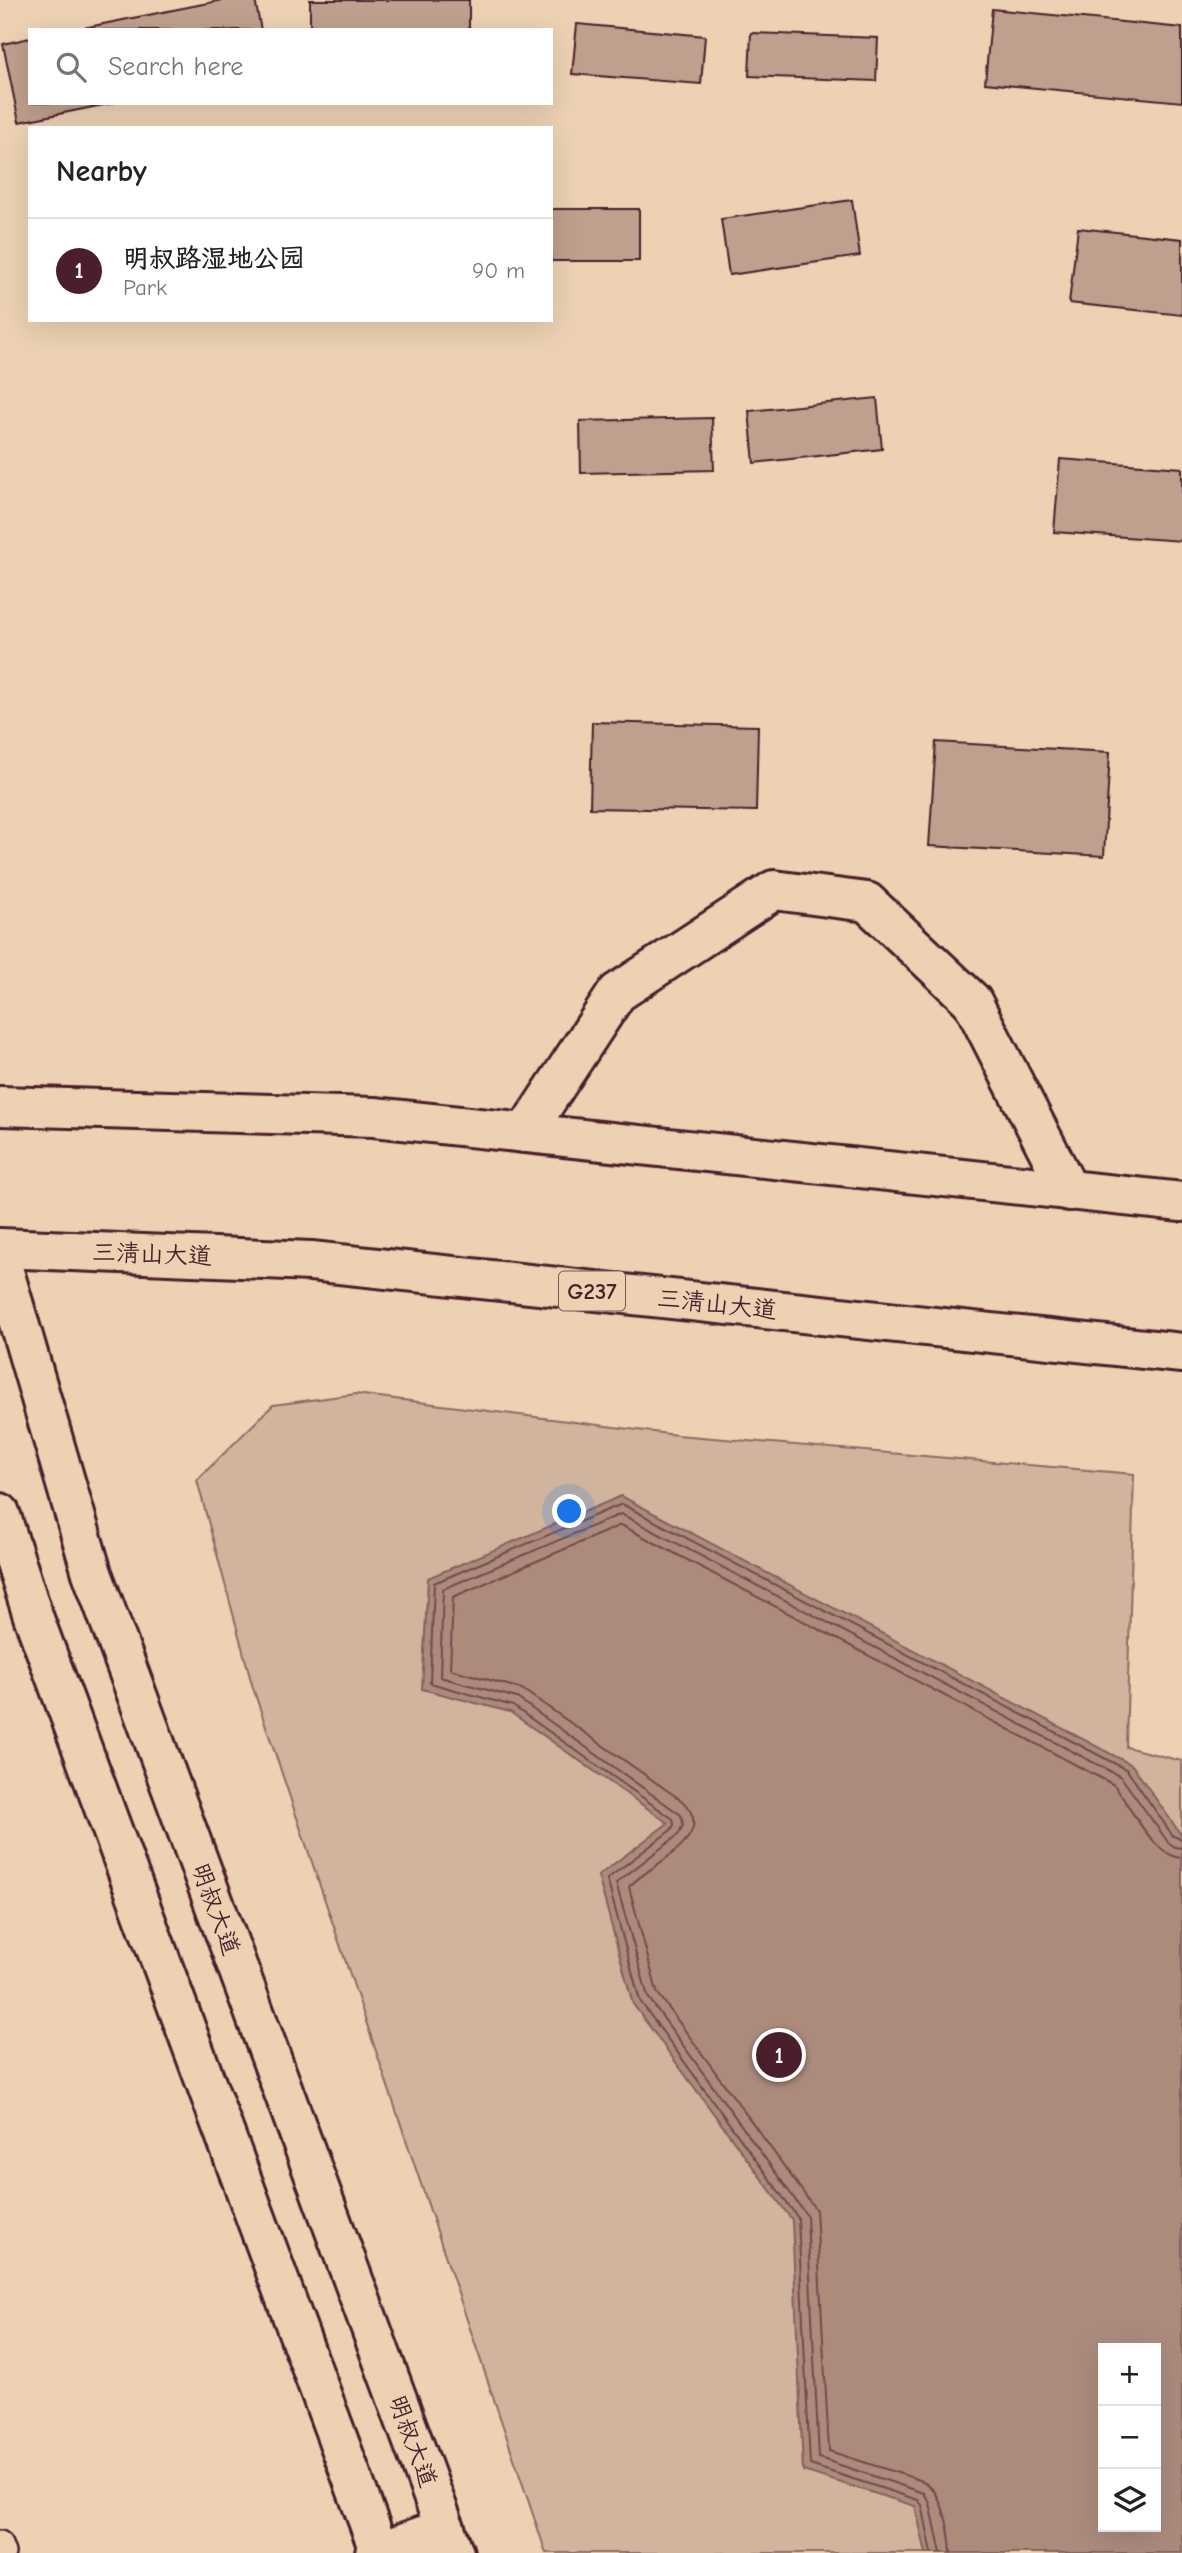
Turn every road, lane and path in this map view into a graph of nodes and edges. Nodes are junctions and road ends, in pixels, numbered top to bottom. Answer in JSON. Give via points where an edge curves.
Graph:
{"nodes":[{"id":1,"x":0,"y":1106,"type":"edge"},
{"id":2,"x":525,"y":1133,"type":"junction"},
{"id":3,"x":1069,"y":1191,"type":"junction"},
{"id":4,"x":1182,"y":1202,"type":"edge"},
{"id":5,"x":0,"y":1248,"type":"edge"},
{"id":6,"x":0,"y":1258,"type":"edge"},
{"id":7,"x":1182,"y":1353,"type":"edge"},
{"id":8,"x":0,"y":1513,"type":"edge"},
{"id":9,"x":450,"y":2541,"type":"edge"},
{"id":10,"x":0,"y":2542,"type":"edge"},
{"id":11,"x":4,"y":2553,"type":"edge"},
{"id":12,"x":378,"y":2553,"type":"edge"}],
"edges":[{"from":1,"to":2,"type":"main road","via":[[374,1116]]},
{"from":2,"to":3,"type":"main road"},
{"from":2,"to":3,"type":"main road","via":[[617,993],[774,890],[867,902],[972,1001]]},
{"from":3,"to":4,"type":"main road"},
{"from":5,"to":7,"type":"main road","name":"三清山大道","number":"G237","via":[[311,1261]]},
{"from":6,"to":9,"type":"main road","name":"明叔大道","via":[[92,1573]]},
{"from":8,"to":12,"type":"main road","via":[[37,1629]]},
{"from":9,"to":12,"type":"main road"},
{"from":10,"to":11,"type":"lane"}]}
